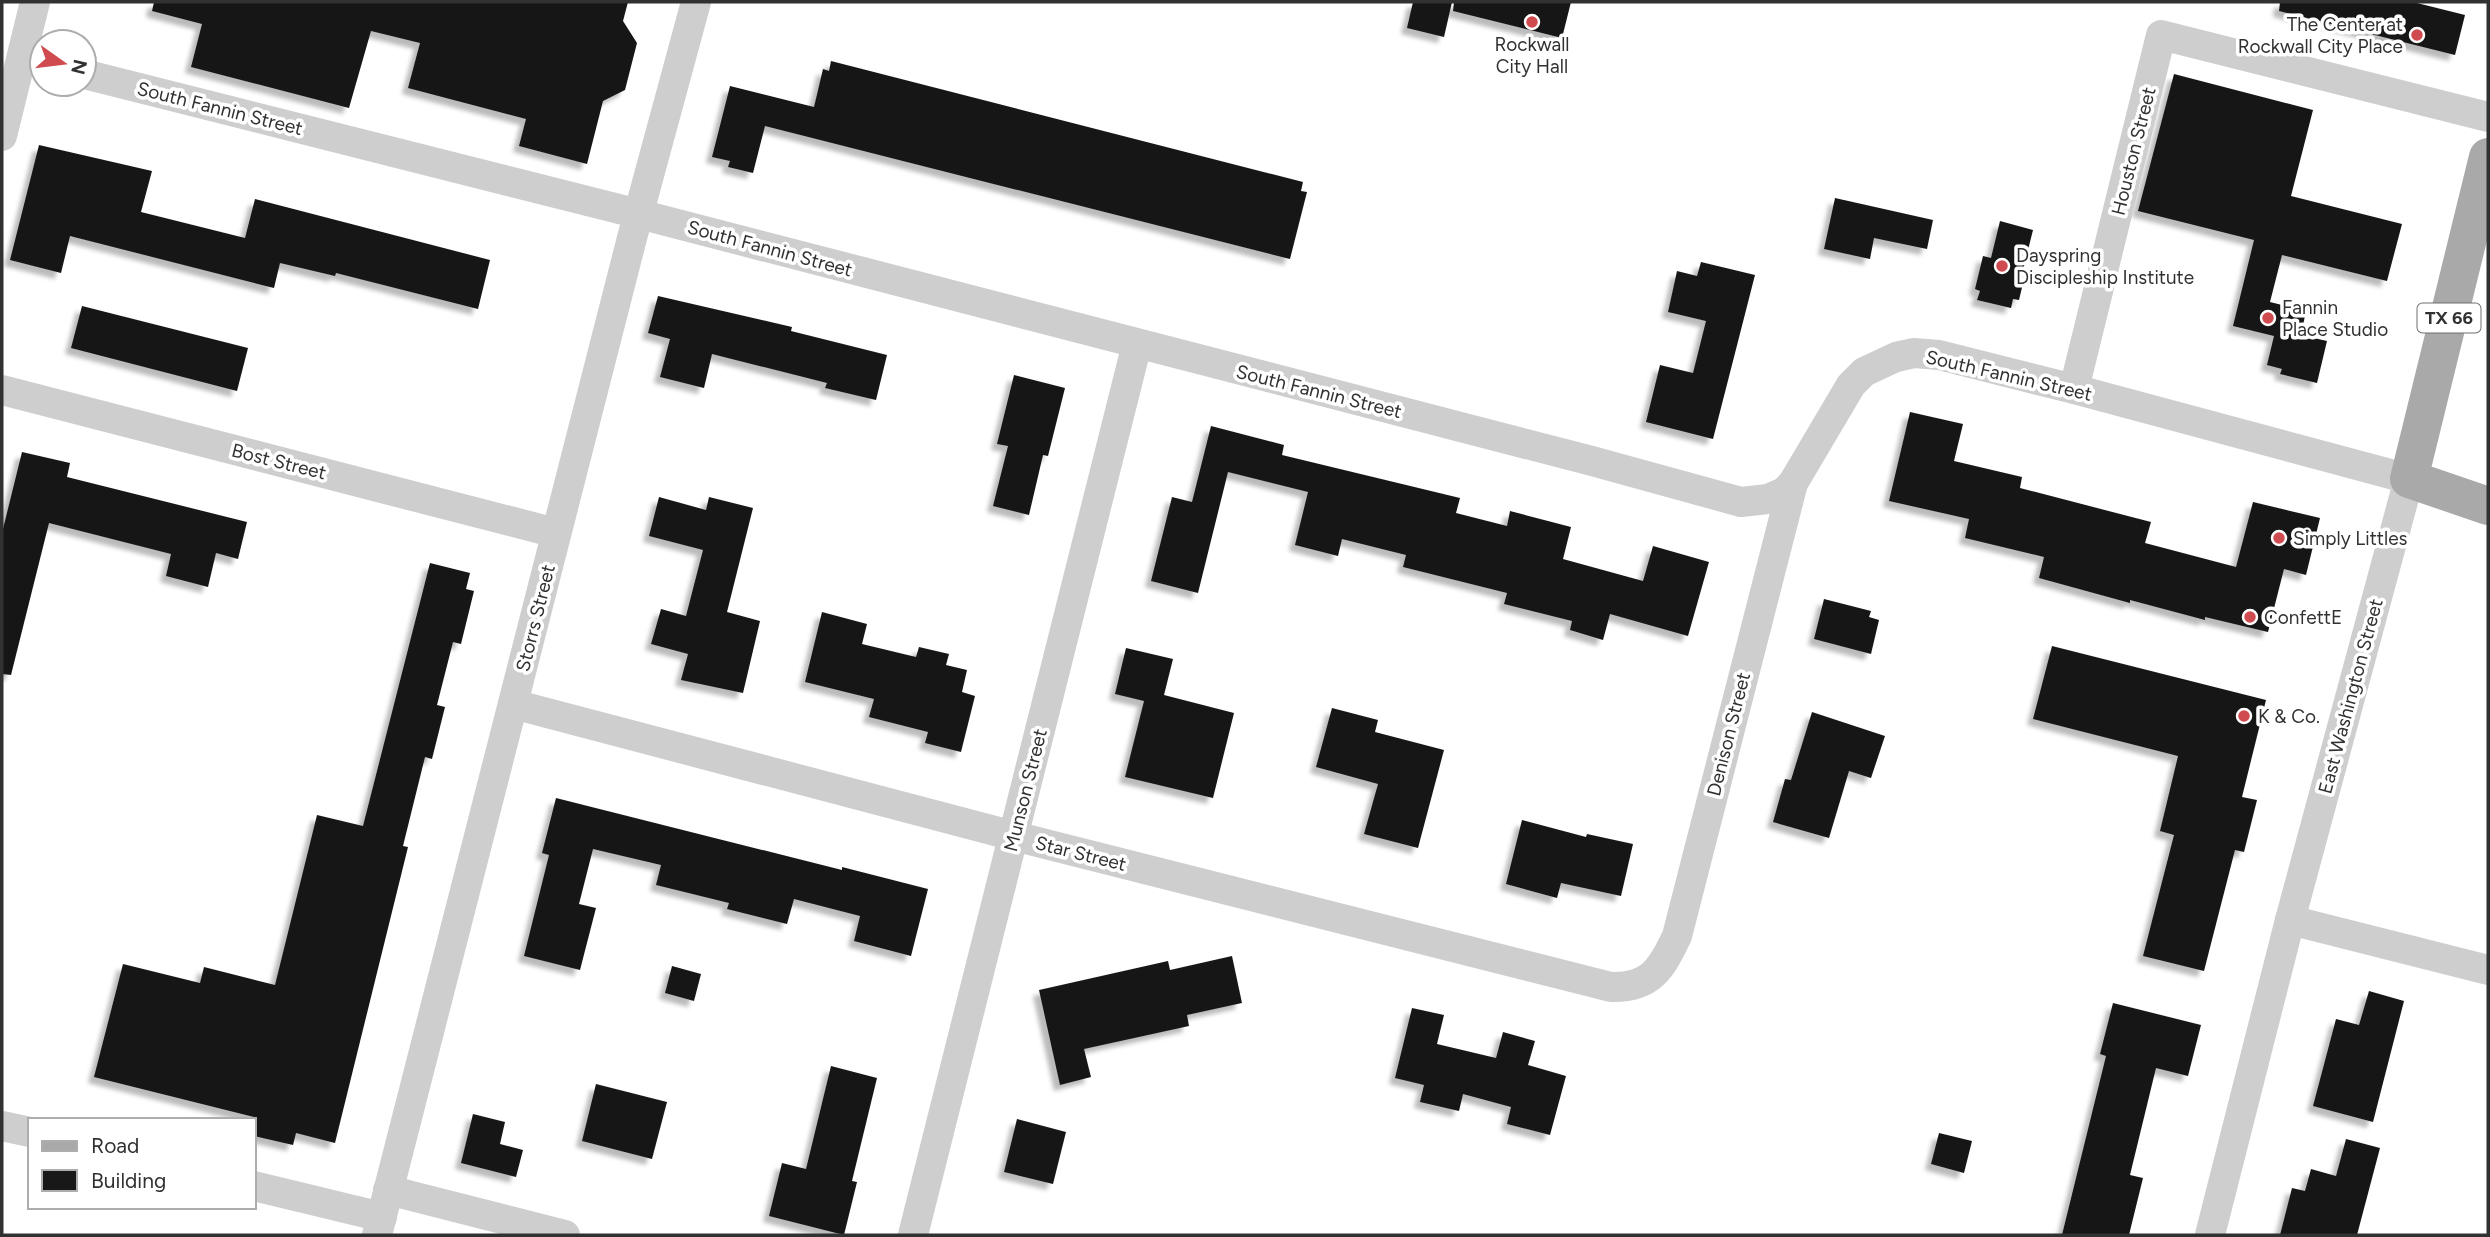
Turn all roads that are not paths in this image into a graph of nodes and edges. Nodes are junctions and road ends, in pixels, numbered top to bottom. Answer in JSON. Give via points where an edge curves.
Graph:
{"nodes":[{"id":1,"x":35,"y":2,"type":"edge"},
{"id":2,"x":695,"y":2,"type":"edge"},
{"id":3,"x":22,"y":58,"type":"edge"},
{"id":4,"x":98,"y":78,"type":"edge"},
{"id":5,"x":2488,"y":117,"type":"edge"},
{"id":6,"x":2,"y":135,"type":"edge"},
{"id":7,"x":2488,"y":157,"type":"edge"},
{"id":8,"x":639,"y":214,"type":"junction"},
{"id":9,"x":1137,"y":344,"type":"junction"},
{"id":10,"x":2074,"y":389,"type":"junction"},
{"id":11,"x":2,"y":390,"type":"edge"},
{"id":12,"x":2409,"y":479,"type":"junction"},
{"id":13,"x":1793,"y":483,"type":"junction"},
{"id":14,"x":2488,"y":506,"type":"edge"},
{"id":15,"x":556,"y":533,"type":"junction"},
{"id":16,"x":513,"y":704,"type":"junction"},
{"id":17,"x":1014,"y":836,"type":"junction"},
{"id":18,"x":2290,"y":920,"type":"junction"},
{"id":19,"x":2488,"y":970,"type":"edge"},
{"id":20,"x":1649,"y":979,"type":"joint"},
{"id":21,"x":2,"y":1126,"type":"edge"},
{"id":22,"x":28,"y":1132,"type":"edge"},
{"id":23,"x":256,"y":1186,"type":"edge"},
{"id":24,"x":382,"y":1214,"type":"edge"},
{"id":25,"x":565,"y":1235,"type":"edge"},
{"id":26,"x":913,"y":1235,"type":"edge"},
{"id":27,"x":2210,"y":1235,"type":"edge"}],
"edges":[{"from":1,"to":3,"type":"street"},
{"from":2,"to":8,"type":"street","name":"Storrs Street"},
{"from":3,"to":6,"type":"street"},
{"from":4,"to":8,"type":"street","name":"South Fannin Street"},
{"from":5,"to":10,"type":"street","name":"Houston Street","via":[[2161,35]]},
{"from":7,"to":12,"type":"main road","name":"East Washington Street","number":"TX 66"},
{"from":8,"to":9,"type":"street","name":"South Fannin Street"},
{"from":8,"to":15,"type":"street","name":"Storrs Street"},
{"from":9,"to":13,"type":"street","name":"South Fannin Street","via":[[1741,502],[1768,499]]},
{"from":9,"to":17,"type":"street","name":"Munson Street"},
{"from":10,"to":12,"type":"street","name":"South Fannin Street"},
{"from":10,"to":13,"type":"street","name":"South Fannin Street","via":[[1939,355],[1896,357],[1864,372],[1851,385]]},
{"from":11,"to":15,"type":"street","name":"Bost Street"},
{"from":12,"to":14,"type":"main road","name":"South Fannin Street"},
{"from":12,"to":18,"type":"street","name":"East Washington Street"},
{"from":13,"to":20,"type":"street","name":"Denison Street","via":[[1677,936],[1665,961]]},
{"from":15,"to":16,"type":"street","name":"Storrs Street"},
{"from":16,"to":17,"type":"street","name":"Star Street"},
{"from":16,"to":24,"type":"street","name":"Storrs Street"},
{"from":17,"to":20,"type":"street","name":"Star Street","via":[[1611,987],[1631,987]]},
{"from":17,"to":26,"type":"street","name":"Munson Street"},
{"from":18,"to":19,"type":"street"},
{"from":18,"to":27,"type":"street","name":"East Washington Street"},
{"from":21,"to":22,"type":"street"},
{"from":23,"to":24,"type":"street"},
{"from":24,"to":25,"type":"street"}]}
